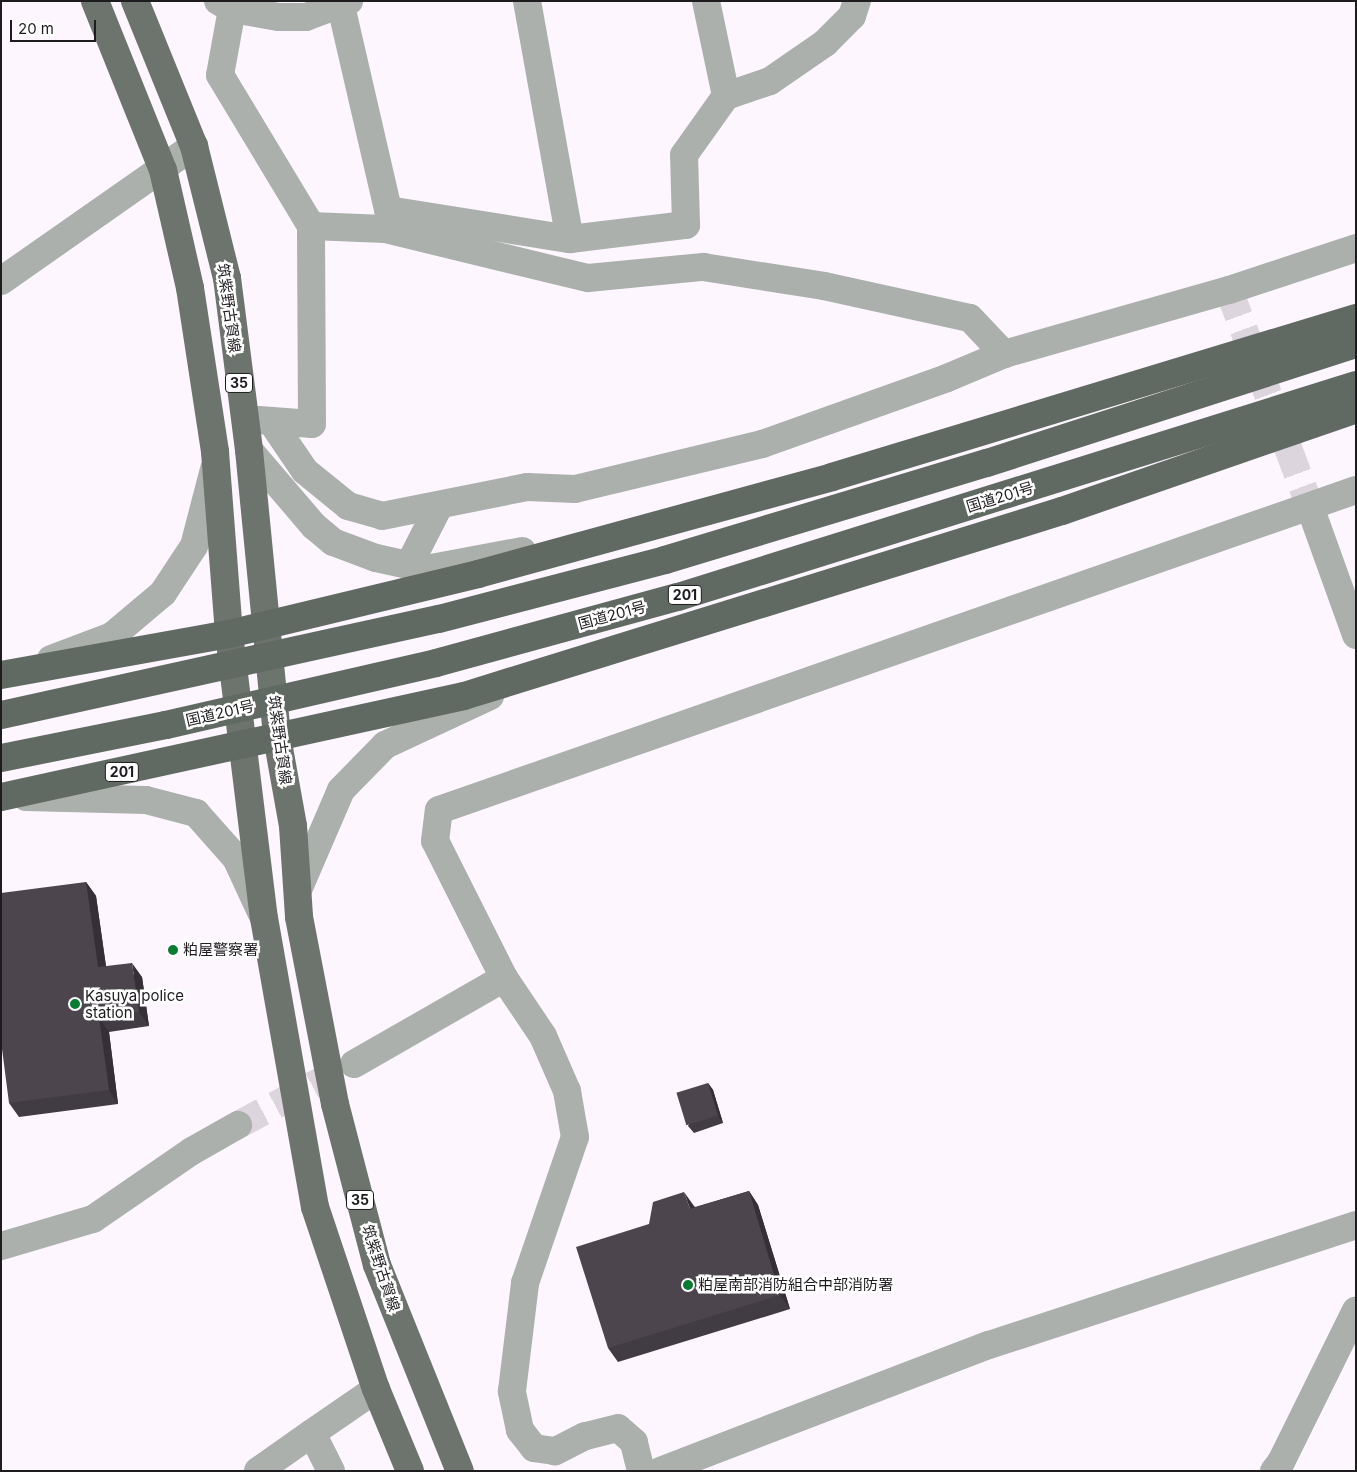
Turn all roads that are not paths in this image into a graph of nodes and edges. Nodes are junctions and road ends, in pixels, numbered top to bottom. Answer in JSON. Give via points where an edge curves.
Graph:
{"nodes":[{"id":1,"x":95,"y":1,"type":"edge"},
{"id":2,"x":135,"y":1,"type":"edge"},
{"id":3,"x":527,"y":1,"type":"edge"},
{"id":4,"x":706,"y":1,"type":"edge"},
{"id":5,"x":856,"y":1,"type":"edge"},
{"id":6,"x":226,"y":4,"type":"edge"},
{"id":7,"x":345,"y":4,"type":"edge"},
{"id":8,"x":726,"y":96,"type":"junction"},
{"id":9,"x":194,"y":146,"type":"junction"},
{"id":10,"x":163,"y":170,"type":"junction"},
{"id":11,"x":310,"y":226,"type":"junction"},
{"id":12,"x":570,"y":239,"type":"junction"},
{"id":13,"x":1356,"y":248,"type":"edge"},
{"id":14,"x":1,"y":281,"type":"edge"},
{"id":15,"x":1356,"y":318,"type":"edge"},
{"id":16,"x":1356,"y":344,"type":"edge"},
{"id":17,"x":1004,"y":354,"type":"junction"},
{"id":18,"x":1356,"y":385,"type":"edge"},
{"id":19,"x":1356,"y":409,"type":"edge"},
{"id":20,"x":243,"y":418,"type":"junction"},
{"id":21,"x":271,"y":421,"type":"junction"},
{"id":22,"x":249,"y":450,"type":"junction"},
{"id":23,"x":215,"y":452,"type":"junction"},
{"id":24,"x":1356,"y":490,"type":"edge"},
{"id":25,"x":439,"y":506,"type":"junction"},
{"id":26,"x":1310,"y":507,"type":"junction"},
{"id":27,"x":713,"y":511,"type":"junction"},
{"id":28,"x":409,"y":565,"type":"junction"},
{"id":29,"x":266,"y":624,"type":"junction"},
{"id":30,"x":229,"y":634,"type":"junction"},
{"id":31,"x":1356,"y":635,"type":"edge"},
{"id":32,"x":541,"y":672,"type":"junction"},
{"id":33,"x":8,"y":674,"type":"edge"},
{"id":34,"x":1,"y":715,"type":"edge"},
{"id":35,"x":277,"y":737,"type":"junction"},
{"id":36,"x":244,"y":746,"type":"junction"},
{"id":37,"x":1,"y":758,"type":"edge"},
{"id":38,"x":3,"y":797,"type":"edge"},
{"id":39,"x":298,"y":890,"type":"junction"},
{"id":40,"x":264,"y":918,"type":"junction"},
{"id":41,"x":504,"y":978,"type":"junction"},
{"id":42,"x":354,"y":1064,"type":"tunnel mouth"},
{"id":43,"x":238,"y":1125,"type":"tunnel mouth"},
{"id":44,"x":1356,"y":1225,"type":"edge"},
{"id":45,"x":1,"y":1246,"type":"edge"},
{"id":46,"x":1356,"y":1310,"type":"edge"},
{"id":47,"x":376,"y":1389,"type":"junction"},
{"id":48,"x":312,"y":1433,"type":"junction"},
{"id":49,"x":258,"y":1471,"type":"edge"},
{"id":50,"x":332,"y":1471,"type":"edge"},
{"id":51,"x":410,"y":1471,"type":"edge"},
{"id":52,"x":460,"y":1471,"type":"edge"},
{"id":53,"x":641,"y":1471,"type":"edge"},
{"id":54,"x":660,"y":1471,"type":"edge"},
{"id":55,"x":1274,"y":1471,"type":"edge"}],
"edges":[{"from":1,"to":10,"type":"main road","number":"35"},
{"from":2,"to":9,"type":"main road","name":"筑紫野古賀線","number":"35"},
{"from":3,"to":12,"type":"street"},
{"from":4,"to":8,"type":"street"},
{"from":5,"to":8,"type":"street","via":[[852,16],[825,44],[770,81]]},
{"from":6,"to":7,"type":"street","via":[[279,17],[306,17]]},
{"from":6,"to":11,"type":"street","via":[[220,75]]},
{"from":7,"to":12,"type":"street","via":[[388,210]]},
{"from":8,"to":12,"type":"street","via":[[684,155],[686,225]]},
{"from":9,"to":10,"type":"street"},
{"from":9,"to":20,"type":"main road","name":"筑紫野古賀線","number":"35","via":[[227,278]]},
{"from":10,"to":14,"type":"street"},
{"from":10,"to":23,"type":"main road","number":"35","via":[[190,288]]},
{"from":11,"to":17,"type":"street","via":[[385,229],[588,278],[703,267],[824,286],[970,318]]},
{"from":11,"to":21,"type":"street","via":[[312,424]]},
{"from":13,"to":17,"type":"street","via":[[1229,290]]},
{"from":15,"to":27,"type":"highway"},
{"from":16,"to":34,"type":"highway","via":[[987,463],[665,560],[429,621]]},
{"from":17,"to":25,"type":"street","via":[[947,378],[762,444],[575,489],[527,487]]},
{"from":18,"to":37,"type":"highway","name":"国道201号","number":"201","via":[[678,597],[436,663],[166,725]]},
{"from":19,"to":32,"type":"highway","number":"201","via":[[1062,511]]},
{"from":20,"to":21,"type":"street"},
{"from":20,"to":22,"type":"main road","name":"筑紫野古賀線","number":"35"},
{"from":21,"to":25,"type":"street","via":[[305,471],[348,506],[382,516]]},
{"from":22,"to":28,"type":"street","via":[[293,504],[333,542],[376,558]]},
{"from":22,"to":29,"type":"main road","name":"筑紫野古賀線","number":"35"},
{"from":23,"to":30,"type":"main road","number":"35"},
{"from":23,"to":33,"type":"street","via":[[212,482],[194,546],[163,593],[112,636]]},
{"from":24,"to":26,"type":"street"},
{"from":25,"to":28,"type":"street"},
{"from":26,"to":31,"type":"street"},
{"from":26,"to":41,"type":"street","via":[[857,661],[439,810],[435,841]]},
{"from":27,"to":28,"type":"street","via":[[633,530],[435,567]]},
{"from":27,"to":29,"type":"highway","via":[[478,574]]},
{"from":29,"to":30,"type":"highway"},
{"from":29,"to":35,"type":"main road","name":"筑紫野古賀線","number":"35"},
{"from":30,"to":33,"type":"highway"},
{"from":30,"to":36,"type":"main road","number":"35"},
{"from":32,"to":35,"type":"highway","number":"201","via":[[464,696]]},
{"from":32,"to":39,"type":"street","via":[[385,745],[342,790]]},
{"from":35,"to":36,"type":"highway","number":"201"},
{"from":35,"to":39,"type":"main road","name":"筑紫野古賀線","number":"35","via":[[293,826]]},
{"from":36,"to":38,"type":"highway","number":"201"},
{"from":36,"to":40,"type":"main road","number":"35"},
{"from":38,"to":40,"type":"street","via":[[146,800],[196,812],[236,858]]},
{"from":39,"to":52,"type":"main road","name":"筑紫野古賀線","number":"35","via":[[299,917],[335,1104],[377,1265]]},
{"from":40,"to":47,"type":"main road","number":"35","via":[[315,1207]]},
{"from":41,"to":42,"type":"street"},
{"from":41,"to":53,"type":"street","via":[[543,1036],[567,1091],[575,1137],[525,1283],[512,1391],[520,1430],[534,1448],[556,1452],[585,1436],[618,1428],[634,1442]]},
{"from":43,"to":45,"type":"street","via":[[93,1219]]},
{"from":44,"to":54,"type":"street","via":[[989,1345]]},
{"from":46,"to":55,"type":"street"},
{"from":47,"to":48,"type":"street"},
{"from":47,"to":51,"type":"main road","number":"35"},
{"from":48,"to":49,"type":"street"},
{"from":48,"to":50,"type":"street"}]}
